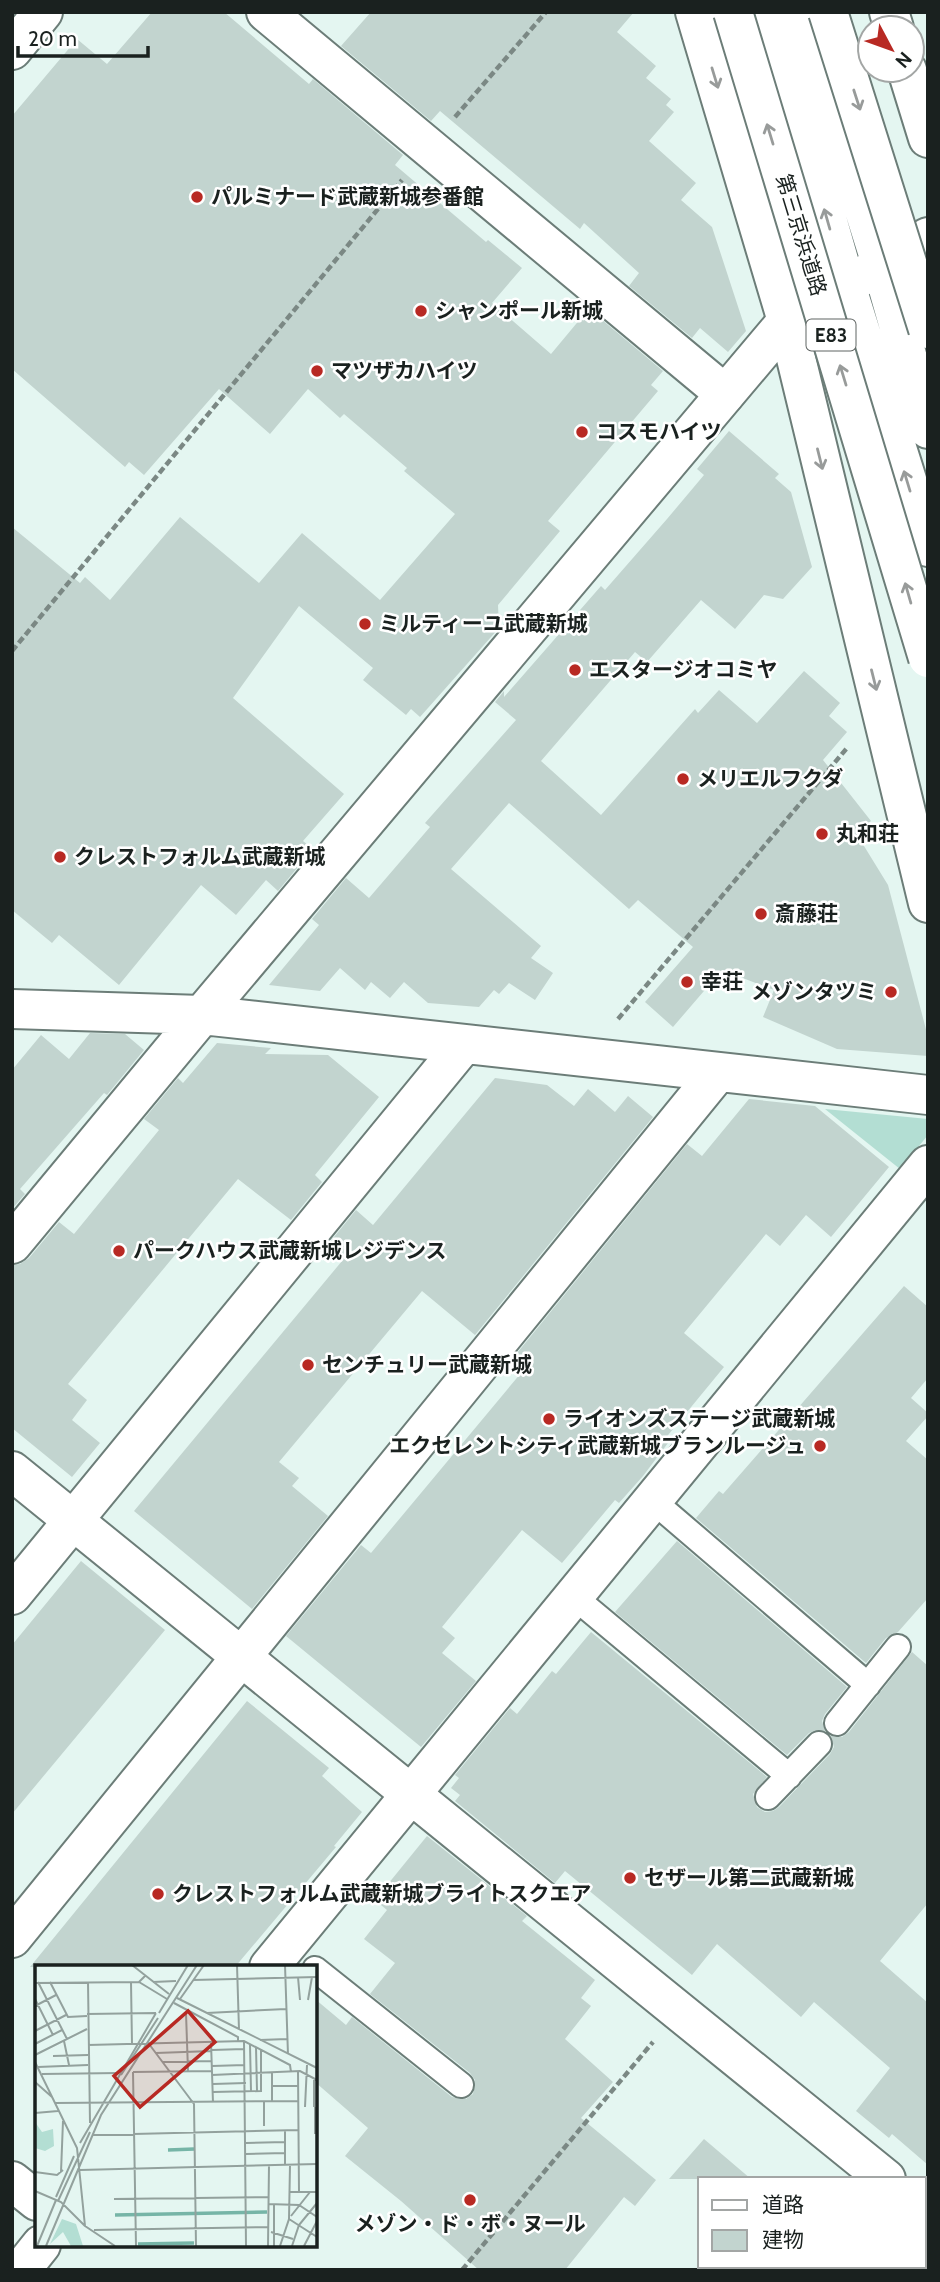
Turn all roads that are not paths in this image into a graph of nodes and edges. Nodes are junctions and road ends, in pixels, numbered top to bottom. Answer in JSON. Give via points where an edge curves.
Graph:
{"nodes":[{"id":1,"x":43,"y":12,"type":"edge"},
{"id":2,"x":266,"y":12,"type":"edge"},
{"id":3,"x":695,"y":12,"type":"edge"},
{"id":4,"x":733,"y":12,"type":"edge"},
{"id":5,"x":768,"y":12,"type":"edge"},
{"id":6,"x":802,"y":12,"type":"edge"},
{"id":7,"x":828,"y":12,"type":"edge"},
{"id":8,"x":12,"y":50,"type":"edge"},
{"id":9,"x":911,"y":84,"type":"edge"},
{"id":10,"x":928,"y":137,"type":"edge"},
{"id":11,"x":928,"y":237,"type":"edge"},
{"id":12,"x":881,"y":264,"type":"junction"},
{"id":13,"x":846,"y":285,"type":"junction"},
{"id":14,"x":787,"y":321,"type":"junction"},
{"id":15,"x":928,"y":329,"type":"edge"},
{"id":16,"x":725,"y":394,"type":"junction"},
{"id":17,"x":928,"y":429,"type":"edge"},
{"id":18,"x":928,"y":547,"type":"edge"},
{"id":19,"x":928,"y":659,"type":"edge"},
{"id":20,"x":928,"y":903,"type":"edge"},
{"id":21,"x":12,"y":1009,"type":"edge"},
{"id":22,"x":202,"y":1015,"type":"junction"},
{"id":23,"x":464,"y":1044,"type":"junction"},
{"id":24,"x":718,"y":1072,"type":"junction"},
{"id":25,"x":928,"y":1095,"type":"edge"},
{"id":26,"x":928,"y":1165,"type":"edge"},
{"id":27,"x":12,"y":1244,"type":"edge"},
{"id":28,"x":12,"y":1472,"type":"edge"},
{"id":29,"x":652,"y":1500,"type":"junction"},
{"id":30,"x":73,"y":1521,"type":"junction"},
{"id":31,"x":12,"y":1595,"type":"edge"},
{"id":32,"x":573,"y":1597,"type":"junction"},
{"id":33,"x":898,"y":1647,"type":"dead end"},
{"id":34,"x":241,"y":1657,"type":"junction"},
{"id":35,"x":868,"y":1685,"type":"junction"},
{"id":36,"x":837,"y":1723,"type":"dead end"},
{"id":37,"x":819,"y":1744,"type":"dead end"},
{"id":38,"x":789,"y":1776,"type":"junction"},
{"id":39,"x":410,"y":1795,"type":"junction"},
{"id":40,"x":768,"y":1797,"type":"dead end"},
{"id":41,"x":12,"y":1938,"type":"edge"},
{"id":42,"x":296,"y":1962,"type":"edge"},
{"id":43,"x":317,"y":1978,"type":"edge"},
{"id":44,"x":461,"y":2085,"type":"dead end"},
{"id":45,"x":884,"y":2177,"type":"edge"},
{"id":46,"x":12,"y":2181,"type":"edge"},
{"id":47,"x":35,"y":2199,"type":"edge"},
{"id":48,"x":39,"y":2247,"type":"edge"},
{"id":49,"x":21,"y":2270,"type":"edge"}],
"edges":[{"from":1,"to":8,"type":"main road"},
{"from":2,"to":16,"type":"main road"},
{"from":3,"to":14,"type":"main road","one_way":true},
{"from":19,"to":4,"type":"main road","name":"第三京浜道路","number":"E83","one_way":true,"bridge":true},
{"from":13,"to":5,"type":"main road","one_way":true},
{"from":6,"to":12,"type":"main road"},
{"from":7,"to":15,"type":"main road","one_way":true,"bridge":true},
{"from":9,"to":10,"type":"main road"},
{"from":11,"to":12,"type":"main road"},
{"from":12,"to":13,"type":"main road"},
{"from":12,"to":17,"type":"main road"},
{"from":13,"to":14,"type":"main road"},
{"from":18,"to":13,"type":"main road","one_way":true},
{"from":14,"to":16,"type":"main road"},
{"from":14,"to":20,"type":"main road","one_way":true},
{"from":16,"to":22,"type":"main road"},
{"from":21,"to":22,"type":"main road"},
{"from":22,"to":23,"type":"main road"},
{"from":22,"to":27,"type":"main road"},
{"from":23,"to":24,"type":"main road"},
{"from":23,"to":30,"type":"main road"},
{"from":24,"to":25,"type":"main road"},
{"from":24,"to":34,"type":"main road"},
{"from":26,"to":29,"type":"main road"},
{"from":28,"to":30,"type":"main road"},
{"from":29,"to":32,"type":"main road"},
{"from":29,"to":35,"type":"lane"},
{"from":30,"to":31,"type":"main road"},
{"from":30,"to":34,"type":"main road"},
{"from":32,"to":38,"type":"lane"},
{"from":32,"to":39,"type":"main road"},
{"from":33,"to":35,"type":"lane"},
{"from":34,"to":39,"type":"main road"},
{"from":34,"to":41,"type":"main road"},
{"from":35,"to":36,"type":"lane"},
{"from":37,"to":38,"type":"lane"},
{"from":38,"to":40,"type":"lane"},
{"from":39,"to":42,"type":"main road"},
{"from":39,"to":45,"type":"main road"},
{"from":43,"to":44,"type":"lane"},
{"from":46,"to":47,"type":"main road"},
{"from":48,"to":49,"type":"main road"}]}
